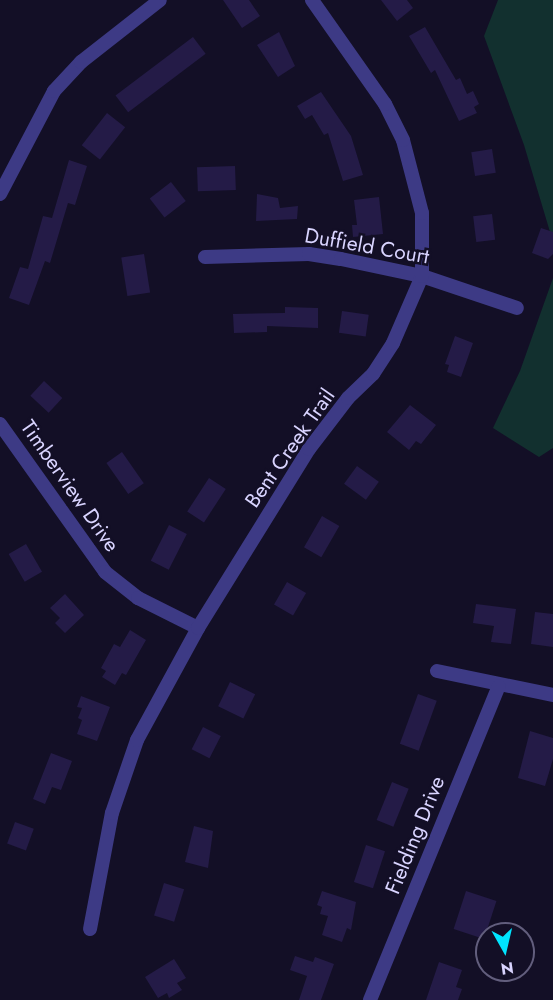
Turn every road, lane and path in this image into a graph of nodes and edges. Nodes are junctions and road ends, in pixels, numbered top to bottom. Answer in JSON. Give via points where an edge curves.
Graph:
{"nodes":[{"id":1,"x":160,"y":0,"type":"edge"},
{"id":2,"x":312,"y":0,"type":"edge"},
{"id":3,"x":0,"y":194,"type":"edge"},
{"id":4,"x":205,"y":256,"type":"dead end"},
{"id":5,"x":422,"y":276,"type":"junction"},
{"id":6,"x":518,"y":308,"type":"dead end"},
{"id":7,"x":0,"y":424,"type":"edge"},
{"id":8,"x":198,"y":628,"type":"junction"},
{"id":9,"x":437,"y":671,"type":"dead end"},
{"id":10,"x":499,"y":686,"type":"junction"},
{"id":11,"x":553,"y":695,"type":"edge"},
{"id":12,"x":90,"y":929,"type":"dead end"},
{"id":13,"x":370,"y":1000,"type":"edge"}],
"edges":[{"from":1,"to":3,"type":"street","via":[[81,62],[54,92]]},
{"from":2,"to":5,"type":"street","name":"Bent Creek Trail","via":[[385,104],[403,140],[422,213]]},
{"from":4,"to":5,"type":"street","name":"Duffield Court","via":[[309,254]]},
{"from":5,"to":6,"type":"street","name":"Duffield Court"},
{"from":5,"to":8,"type":"street","name":"Bent Creek Trail","via":[[383,359],[309,449]]},
{"from":7,"to":8,"type":"street","name":"Timberview Drive","via":[[105,572],[138,598]]},
{"from":8,"to":12,"type":"street","name":"Bent Creek Trail","via":[[137,740],[112,813]]},
{"from":9,"to":10,"type":"street"},
{"from":10,"to":11,"type":"street"},
{"from":10,"to":13,"type":"street","name":"Fielding Drive"}]}
